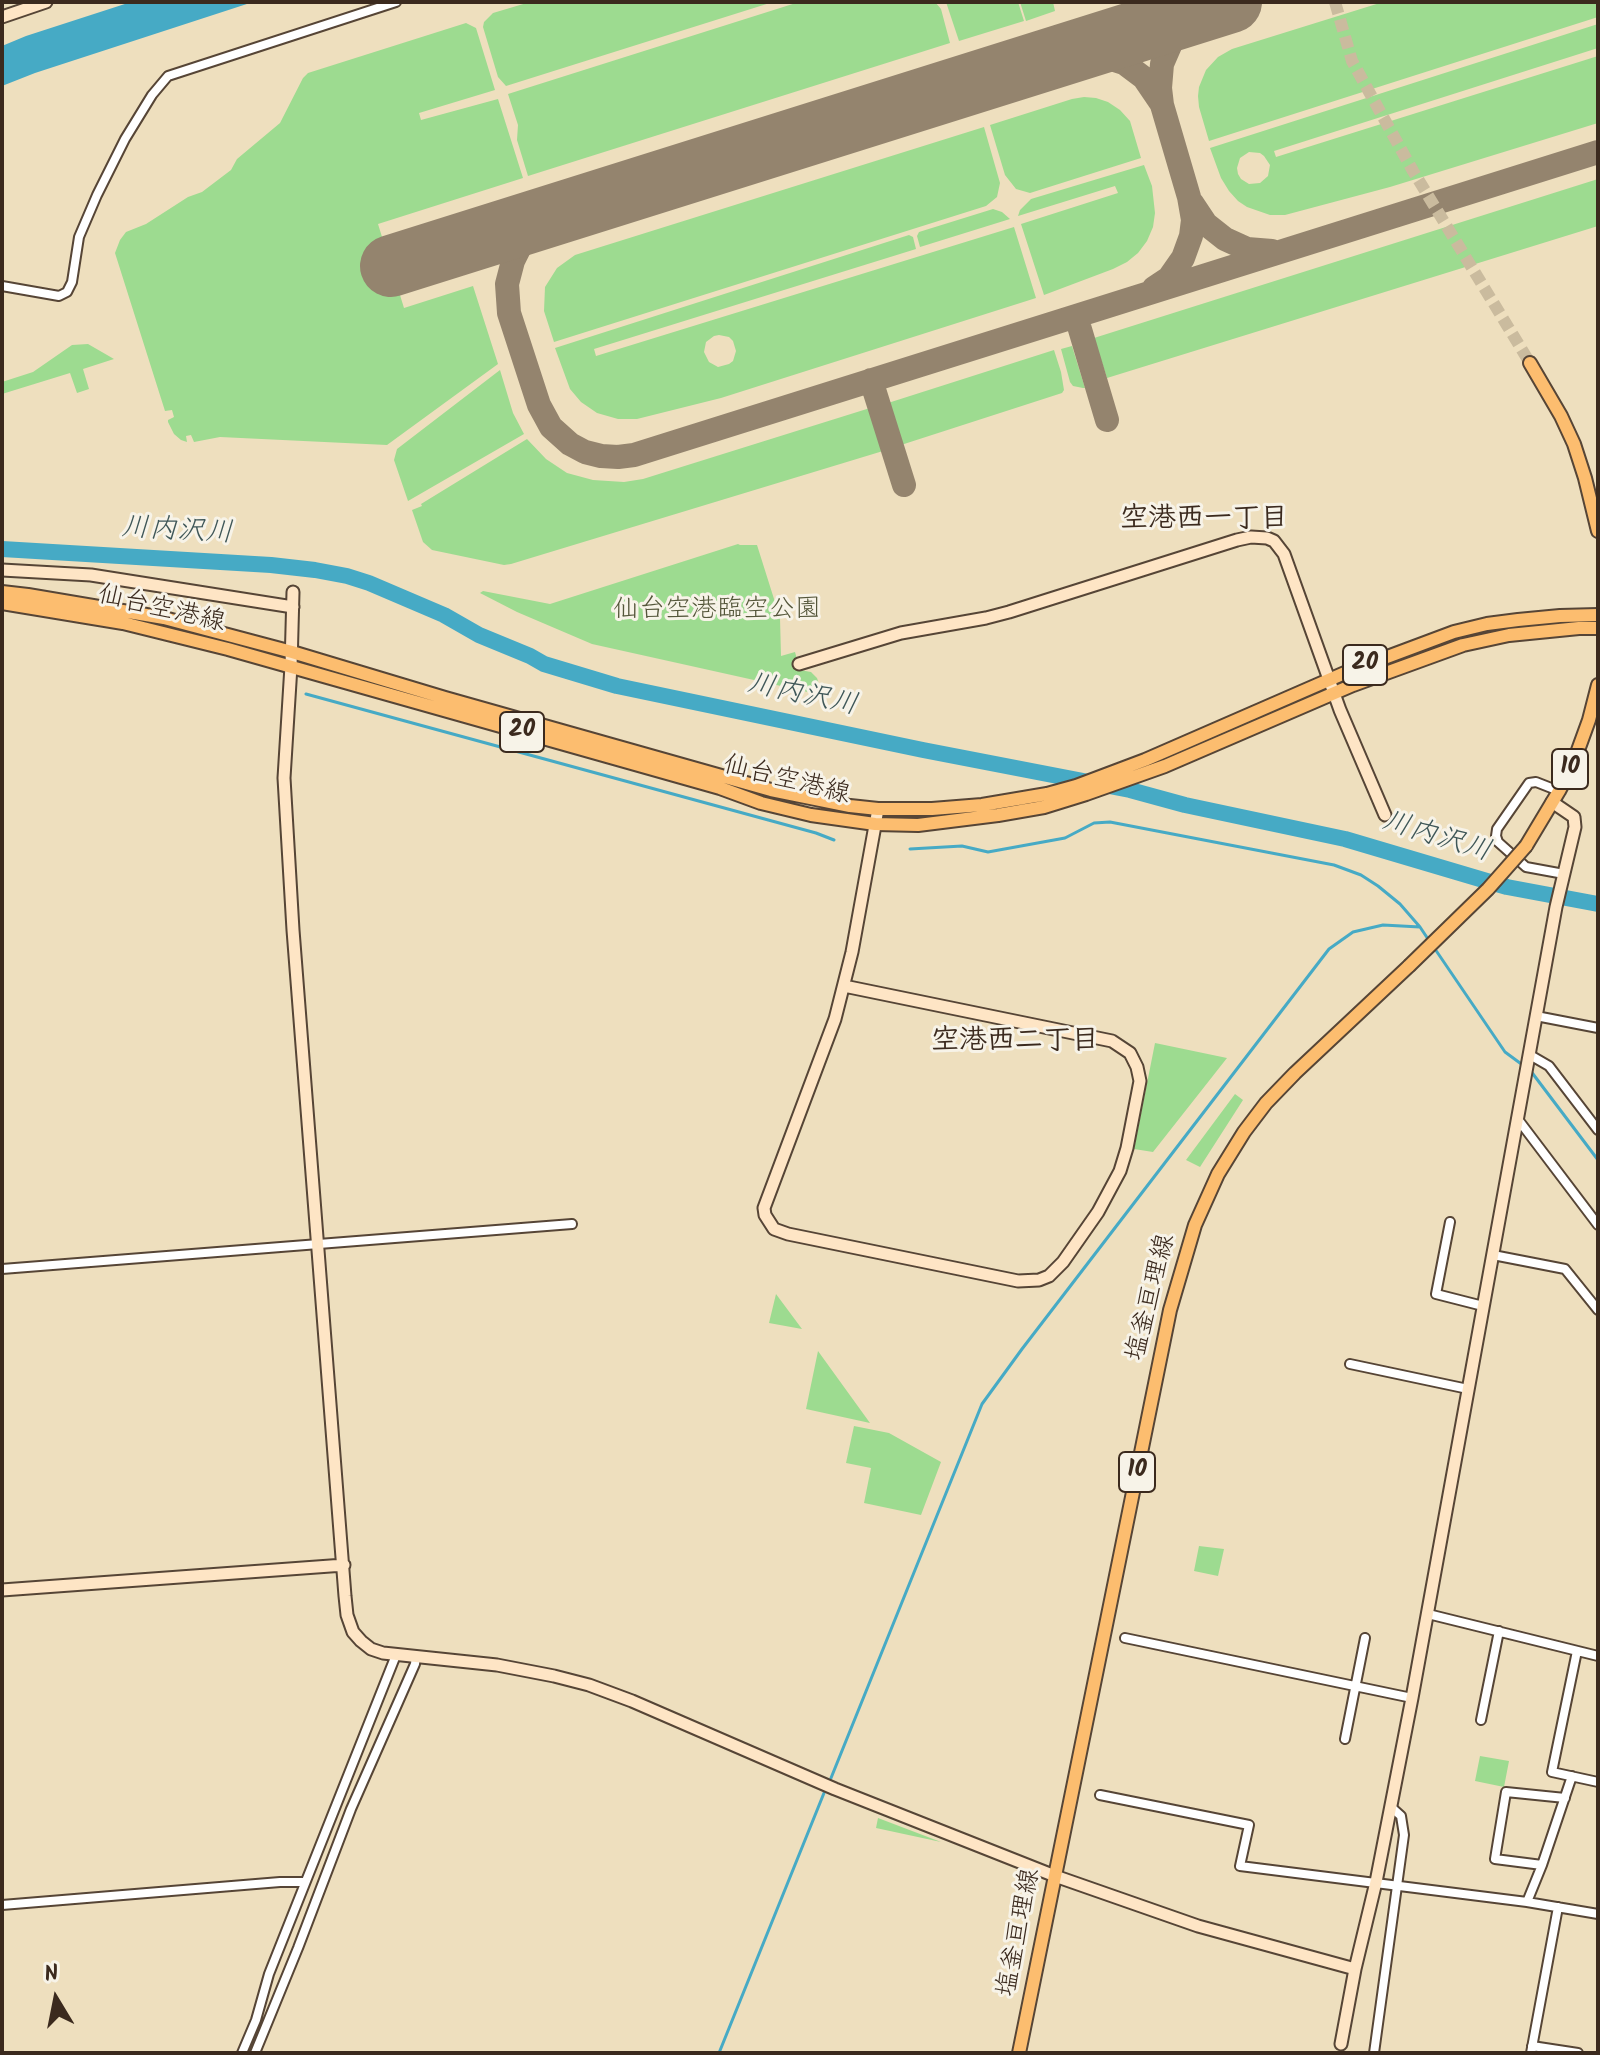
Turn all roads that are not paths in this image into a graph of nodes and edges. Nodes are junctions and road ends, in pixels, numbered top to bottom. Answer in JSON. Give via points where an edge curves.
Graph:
{"nodes":[{"id":1,"x":46,"y":2,"type":"edge"},
{"id":2,"x":396,"y":2,"type":"edge"},
{"id":3,"x":2,"y":17,"type":"edge"},
{"id":4,"x":2,"y":286,"type":"edge"},
{"id":5,"x":1530,"y":363,"type":"tunnel mouth"},
{"id":6,"x":1598,"y":531,"type":"edge"},
{"id":7,"x":2,"y":570,"type":"edge"},
{"id":8,"x":2,"y":592,"type":"edge"},
{"id":9,"x":293,"y":592,"type":"dead end"},
{"id":10,"x":2,"y":603,"type":"edge"},
{"id":11,"x":293,"y":607,"type":"junction"},
{"id":12,"x":1598,"y":615,"type":"edge"},
{"id":13,"x":1598,"y":628,"type":"edge"},
{"id":14,"x":292,"y":652,"type":"junction"},
{"id":15,"x":799,"y":664,"type":"dead end"},
{"id":16,"x":291,"y":666,"type":"junction"},
{"id":17,"x":1329,"y":680,"type":"junction"},
{"id":18,"x":1598,"y":685,"type":"edge"},
{"id":19,"x":1334,"y":694,"type":"junction"},
{"id":20,"x":1556,"y":797,"type":"junction"},
{"id":21,"x":878,"y":809,"type":"junction"},
{"id":22,"x":1385,"y":815,"type":"dead end"},
{"id":23,"x":875,"y":824,"type":"junction"},
{"id":24,"x":1564,"y":874,"type":"junction"},
{"id":25,"x":844,"y":986,"type":"junction"},
{"id":26,"x":1536,"y":1016,"type":"junction"},
{"id":27,"x":1598,"y":1028,"type":"edge"},
{"id":28,"x":1529,"y":1056,"type":"junction"},
{"id":29,"x":1517,"y":1118,"type":"junction"},
{"id":30,"x":1598,"y":1130,"type":"edge"},
{"id":31,"x":1450,"y":1222,"type":"dead end"},
{"id":32,"x":572,"y":1224,"type":"dead end"},
{"id":33,"x":1598,"y":1225,"type":"edge"},
{"id":34,"x":317,"y":1244,"type":"junction"},
{"id":35,"x":1493,"y":1255,"type":"junction"},
{"id":36,"x":2,"y":1269,"type":"edge"},
{"id":37,"x":1483,"y":1306,"type":"junction"},
{"id":38,"x":1598,"y":1310,"type":"edge"},
{"id":39,"x":1350,"y":1364,"type":"dead end"},
{"id":40,"x":1468,"y":1389,"type":"junction"},
{"id":41,"x":344,"y":1565,"type":"junction"},
{"id":42,"x":2,"y":1590,"type":"edge"},
{"id":43,"x":1428,"y":1614,"type":"junction"},
{"id":44,"x":1499,"y":1631,"type":"junction"},
{"id":45,"x":1125,"y":1638,"type":"dead end"},
{"id":46,"x":1365,"y":1638,"type":"dead end"},
{"id":47,"x":1577,"y":1651,"type":"junction"},
{"id":48,"x":396,"y":1655,"type":"junction"},
{"id":49,"x":416,"y":1656,"type":"junction"},
{"id":50,"x":1598,"y":1656,"type":"edge"},
{"id":51,"x":1355,"y":1687,"type":"junction"},
{"id":52,"x":1412,"y":1698,"type":"junction"},
{"id":53,"x":1481,"y":1720,"type":"dead end"},
{"id":54,"x":1345,"y":1739,"type":"dead end"},
{"id":55,"x":1572,"y":1776,"type":"junction"},
{"id":56,"x":1598,"y":1782,"type":"edge"},
{"id":57,"x":1100,"y":1795,"type":"dead end"},
{"id":58,"x":1565,"y":1798,"type":"junction"},
{"id":59,"x":1391,"y":1807,"type":"junction"},
{"id":60,"x":1542,"y":1865,"type":"junction"},
{"id":61,"x":1055,"y":1876,"type":"junction"},
{"id":62,"x":305,"y":1882,"type":"junction"},
{"id":63,"x":1376,"y":1882,"type":"junction"},
{"id":64,"x":1398,"y":1886,"type":"junction"},
{"id":65,"x":1527,"y":1902,"type":"junction"},
{"id":66,"x":2,"y":1905,"type":"edge"},
{"id":67,"x":1558,"y":1907,"type":"junction"},
{"id":68,"x":1598,"y":1914,"type":"edge"},
{"id":69,"x":1355,"y":1969,"type":"junction"},
{"id":70,"x":1340,"y":2048,"type":"edge"},
{"id":71,"x":1532,"y":2050,"type":"edge"},
{"id":72,"x":242,"y":2053,"type":"edge"},
{"id":73,"x":255,"y":2053,"type":"edge"},
{"id":74,"x":1019,"y":2053,"type":"edge"},
{"id":75,"x":1374,"y":2053,"type":"edge"},
{"id":76,"x":1578,"y":2053,"type":"edge"}],
"edges":[{"from":1,"to":3,"type":"street"},
{"from":2,"to":4,"type":"street","via":[[168,76],[125,139],[97,195],[79,237],[67,292],[59,296]]},
{"from":5,"to":6,"type":"main road","via":[[1574,444]]},
{"from":7,"to":11,"type":"street","via":[[91,575]]},
{"from":8,"to":14,"type":"main road","name":"仙台空港線","number":"20","via":[[164,618]]},
{"from":9,"to":11,"type":"street"},
{"from":10,"to":16,"type":"main road","name":"仙台空港線","number":"20","via":[[123,623]]},
{"from":11,"to":14,"type":"street"},
{"from":12,"to":17,"type":"main road","name":"仙台空港線","number":"20","via":[[1487,624],[1417,644]]},
{"from":13,"to":19,"type":"main road","name":"仙台空港線","number":"20","via":[[1474,642]]},
{"from":14,"to":16,"type":"street"},
{"from":14,"to":21,"type":"main road","name":"仙台空港線","number":"20","via":[[771,790]]},
{"from":15,"to":17,"type":"street","via":[[901,633],[1009,612],[1259,536],[1274,541],[1284,554]]},
{"from":16,"to":23,"type":"main road","name":"仙台空港線","number":"20","via":[[761,803]]},
{"from":16,"to":34,"type":"street","via":[[284,778]]},
{"from":17,"to":19,"type":"street"},
{"from":17,"to":21,"type":"main road","name":"仙台空港線","number":"20","via":[[1076,786],[982,805]]},
{"from":18,"to":20,"type":"main road","name":"塩釜亘理線","number":"10","via":[[1573,764]]},
{"from":19,"to":22,"type":"street"},
{"from":19,"to":23,"type":"main road","name":"仙台空港線","number":"20","via":[[1165,766],[1044,807],[918,825]]},
{"from":20,"to":24,"type":"street","via":[[1575,821]]},
{"from":20,"to":24,"type":"street","via":[[1536,782],[1529,783],[1496,836],[1526,867]]},
{"from":20,"to":61,"type":"main road","name":"塩釜亘理線","number":"10","bridge":true,"via":[[1526,846],[1488,889],[1266,1103],[1218,1174],[1195,1225],[1170,1310]]},
{"from":21,"to":23,"type":"street"},
{"from":23,"to":25,"type":"street"},
{"from":24,"to":26,"type":"street"},
{"from":25,"to":25,"type":"street","via":[[764,1208],[767,1221],[788,1234],[1018,1281],[1049,1276],[1098,1212],[1120,1171],[1140,1081],[1130,1053],[1112,1041]]},
{"from":26,"to":27,"type":"street"},
{"from":26,"to":28,"type":"street"},
{"from":28,"to":29,"type":"street"},
{"from":28,"to":30,"type":"street","via":[[1549,1066]]},
{"from":29,"to":33,"type":"street"},
{"from":29,"to":35,"type":"street"},
{"from":31,"to":37,"type":"street","via":[[1436,1294]]},
{"from":32,"to":34,"type":"street"},
{"from":34,"to":36,"type":"street"},
{"from":34,"to":41,"type":"street"},
{"from":35,"to":37,"type":"street"},
{"from":35,"to":38,"type":"street","via":[[1565,1269]]},
{"from":37,"to":40,"type":"street"},
{"from":39,"to":40,"type":"street"},
{"from":40,"to":43,"type":"street"},
{"from":41,"to":42,"type":"street"},
{"from":41,"to":48,"type":"street","via":[[353,1632],[371,1649]]},
{"from":43,"to":44,"type":"street"},
{"from":43,"to":52,"type":"street"},
{"from":44,"to":47,"type":"street"},
{"from":44,"to":53,"type":"street"},
{"from":45,"to":51,"type":"street"},
{"from":46,"to":51,"type":"street"},
{"from":47,"to":50,"type":"street"},
{"from":47,"to":55,"type":"street","via":[[1552,1772]]},
{"from":48,"to":49,"type":"street"},
{"from":48,"to":62,"type":"street"},
{"from":49,"to":61,"type":"street","via":[[497,1665],[589,1685]]},
{"from":49,"to":73,"type":"street"},
{"from":51,"to":52,"type":"street"},
{"from":51,"to":54,"type":"street"},
{"from":52,"to":59,"type":"street"},
{"from":55,"to":56,"type":"street"},
{"from":55,"to":58,"type":"street"},
{"from":57,"to":63,"type":"street","via":[[1249,1825],[1240,1866]]},
{"from":58,"to":60,"type":"street"},
{"from":58,"to":60,"type":"street","via":[[1506,1792],[1495,1859]]},
{"from":59,"to":63,"type":"street"},
{"from":59,"to":64,"type":"street","via":[[1401,1816],[1404,1835]]},
{"from":60,"to":65,"type":"street"},
{"from":61,"to":69,"type":"street","via":[[1198,1926]]},
{"from":61,"to":74,"type":"main road","name":"塩釜亘理線","number":"10"},
{"from":62,"to":66,"type":"street"},
{"from":62,"to":72,"type":"street"},
{"from":63,"to":64,"type":"street"},
{"from":63,"to":69,"type":"street"},
{"from":64,"to":65,"type":"street"},
{"from":64,"to":75,"type":"street"},
{"from":65,"to":67,"type":"street"},
{"from":67,"to":68,"type":"street"},
{"from":67,"to":71,"type":"street"},
{"from":69,"to":70,"type":"street"},
{"from":71,"to":76,"type":"street"}]}
